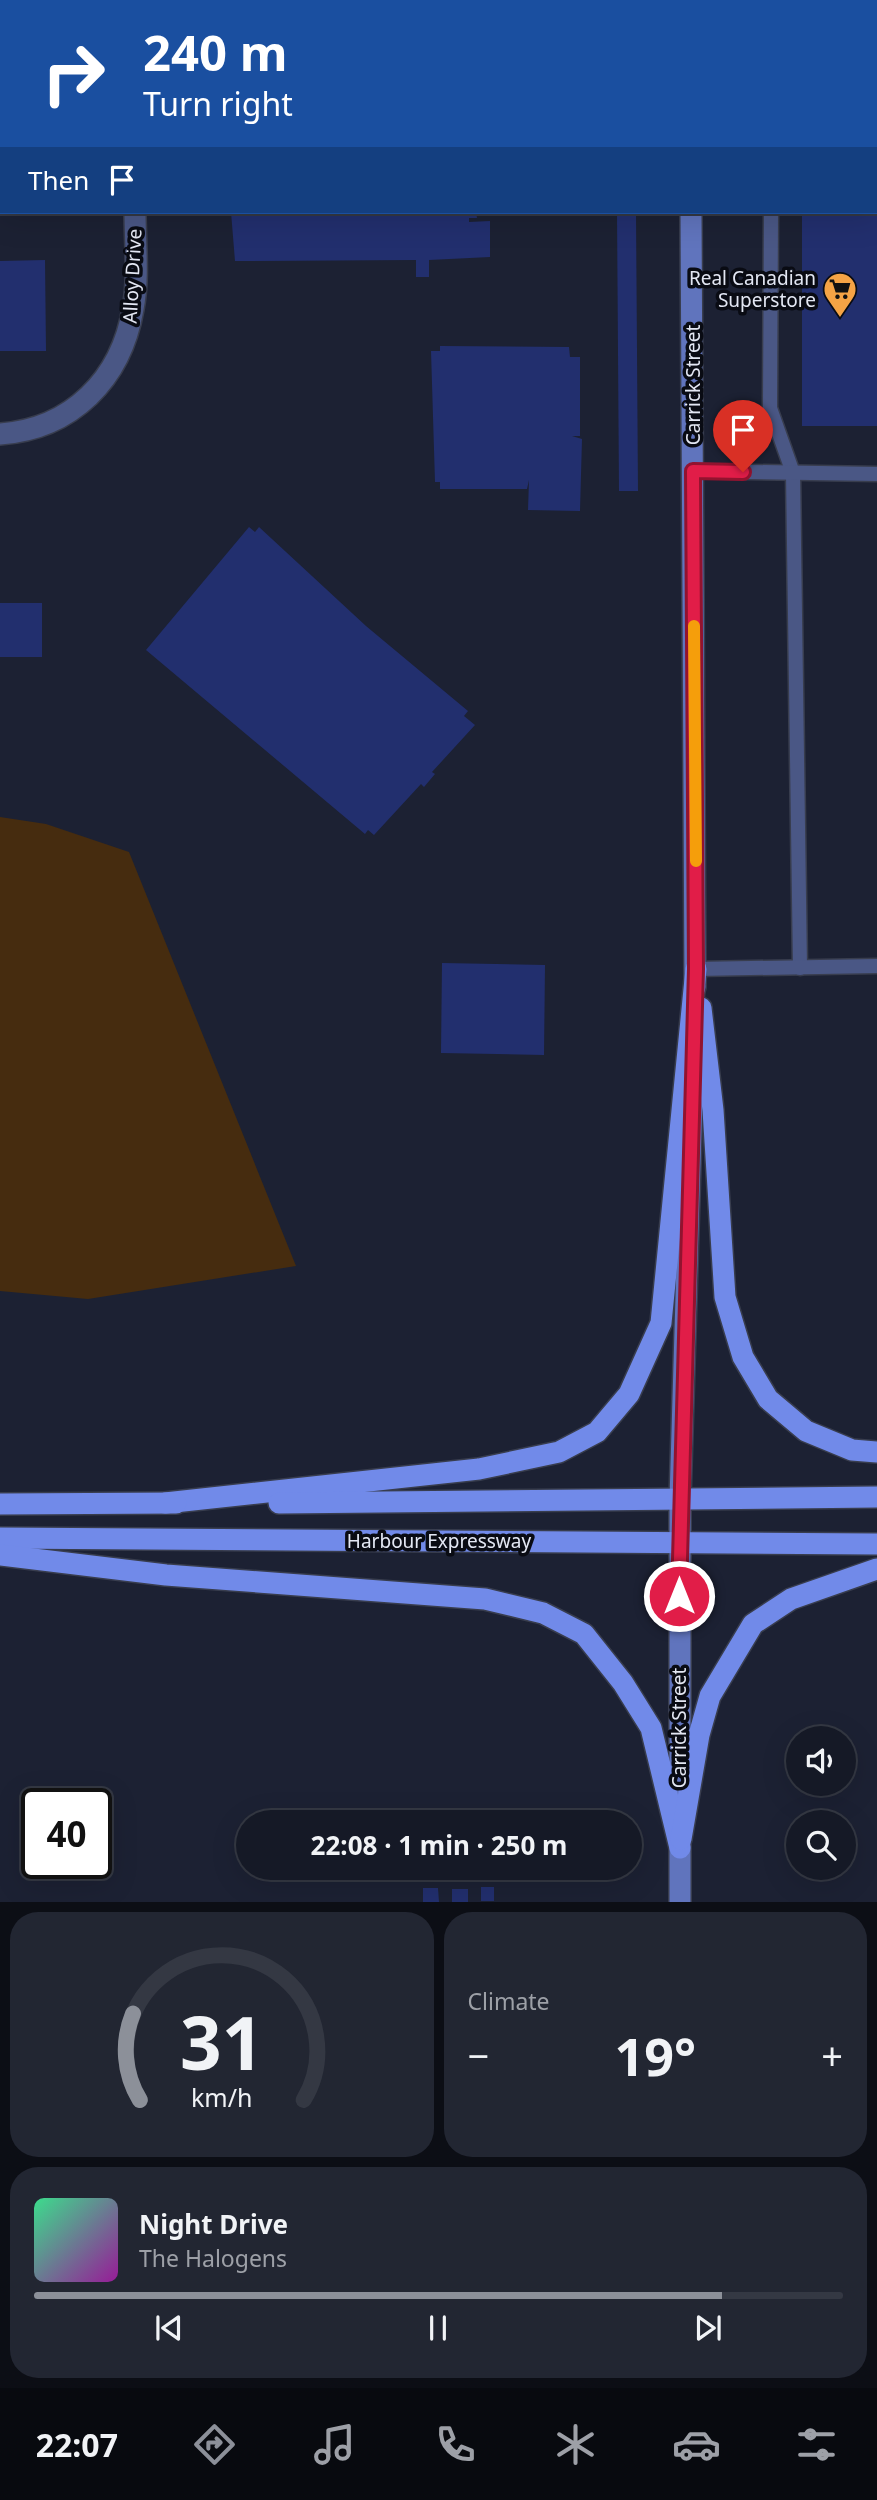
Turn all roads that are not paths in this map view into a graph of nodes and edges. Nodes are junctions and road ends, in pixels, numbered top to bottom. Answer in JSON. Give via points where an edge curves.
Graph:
{"nodes":[{"id":1,"x":135,"y":214,"type":"edge"},
{"id":2,"x":691,"y":214,"type":"edge"},
{"id":3,"x":771,"y":214,"type":"edge"},
{"id":4,"x":0,"y":435,"type":"edge"},
{"id":5,"x":693,"y":471,"type":"junction"},
{"id":6,"x":793,"y":473,"type":"junction"},
{"id":7,"x":877,"y":474,"type":"edge"},
{"id":8,"x":877,"y":966,"type":"edge"},
{"id":9,"x":800,"y":968,"type":"junction"},
{"id":10,"x":696,"y":969,"type":"junction"},
{"id":11,"x":877,"y":1452,"type":"edge"},
{"id":12,"x":877,"y":1497,"type":"edge"},
{"id":13,"x":680,"y":1499,"type":"junction"},
{"id":14,"x":164,"y":1503,"type":"junction"},
{"id":15,"x":0,"y":1504,"type":"edge"},
{"id":16,"x":0,"y":1538,"type":"edge"},
{"id":17,"x":680,"y":1543,"type":"junction"},
{"id":18,"x":877,"y":1545,"type":"edge"},
{"id":19,"x":0,"y":1555,"type":"edge"},
{"id":20,"x":877,"y":1569,"type":"edge"},
{"id":21,"x":680,"y":1848,"type":"junction"},
{"id":22,"x":680,"y":1902,"type":"edge"}],
"edges":[{"from":1,"to":4,"type":"street","name":"Alloy Drive","via":[[134,306],[126,342],[108,377],[82,404],[51,424]]},
{"from":2,"to":5,"type":"street","name":"Carrick Street"},
{"from":3,"to":6,"type":"lane","via":[[770,408]]},
{"from":5,"to":6,"type":"lane"},
{"from":5,"to":10,"type":"street","name":"Carrick Street"},
{"from":6,"to":7,"type":"lane"},
{"from":6,"to":9,"type":"lane"},
{"from":8,"to":9,"type":"lane"},
{"from":9,"to":10,"type":"lane"},
{"from":10,"to":11,"type":"main road","via":[[713,1110],[725,1297],[743,1357],[768,1399],[806,1431],[852,1450]]},
{"from":10,"to":13,"type":"street","name":"Carrick Street"},
{"from":10,"to":14,"type":"main road","via":[[661,1323],[629,1394],[597,1432],[559,1452],[479,1469]]},
{"from":12,"to":13,"type":"main road","name":"Harbour Expressway"},
{"from":13,"to":14,"type":"main road","name":"Harbour Expressway"},
{"from":13,"to":17,"type":"street","name":"Carrick Street"},
{"from":14,"to":15,"type":"main road","name":"Harbour Expressway"},
{"from":16,"to":17,"type":"main road","name":"Harbour Expressway"},
{"from":17,"to":18,"type":"main road","name":"Harbour Expressway"},
{"from":17,"to":21,"type":"street","name":"Carrick Street"},
{"from":19,"to":21,"type":"main road","via":[[166,1575],[485,1599],[543,1613],[584,1634],[651,1728]]},
{"from":20,"to":21,"type":"main road","via":[[791,1599],[753,1624],[710,1696]]},
{"from":21,"to":22,"type":"street","name":"Carrick Street"}]}
